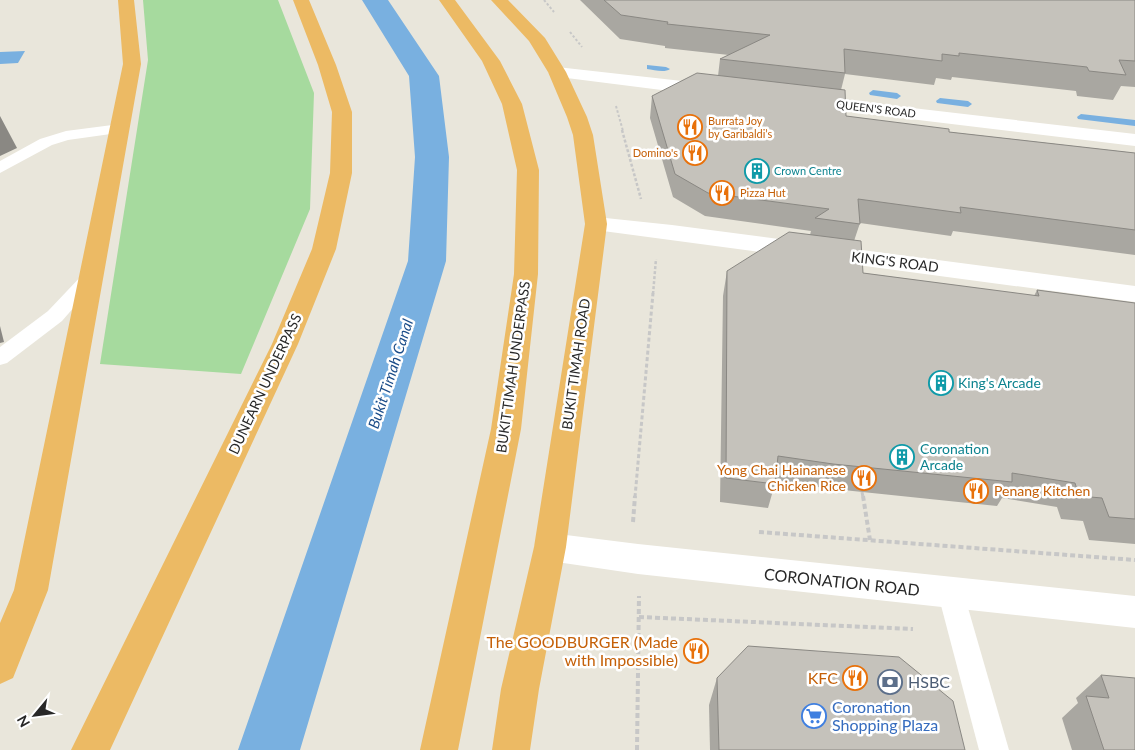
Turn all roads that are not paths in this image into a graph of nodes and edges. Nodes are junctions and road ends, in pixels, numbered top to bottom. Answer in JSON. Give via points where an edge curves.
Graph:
{"nodes":[{"id":1,"x":126,"y":0,"type":"edge"},
{"id":2,"x":301,"y":0,"type":"edge"},
{"id":3,"x":447,"y":0,"type":"edge"},
{"id":4,"x":499,"y":0,"type":"edge"},
{"id":5,"x":557,"y":72,"type":"junction"},
{"id":6,"x":726,"y":92,"type":"edge"},
{"id":7,"x":794,"y":100,"type":"edge"},
{"id":8,"x":120,"y":129,"type":"junction"},
{"id":9,"x":1135,"y":140,"type":"edge"},
{"id":10,"x":0,"y":168,"type":"edge"},
{"id":11,"x":596,"y":224,"type":"junction"},
{"id":12,"x":92,"y":276,"type":"junction"},
{"id":13,"x":1135,"y":294,"type":"edge"},
{"id":14,"x":0,"y":358,"type":"edge"},
{"id":15,"x":550,"y":547,"type":"junction"},
{"id":16,"x":950,"y":594,"type":"junction"},
{"id":17,"x":1135,"y":612,"type":"edge"},
{"id":18,"x":0,"y":666,"type":"edge"},
{"id":19,"x":90,"y":750,"type":"edge"},
{"id":20,"x":439,"y":750,"type":"edge"},
{"id":21,"x":511,"y":750,"type":"edge"},
{"id":22,"x":994,"y":750,"type":"edge"}],
"edges":[{"from":1,"to":8,"type":"highway","via":[[132,64]]},
{"from":2,"to":19,"type":"highway","name":"DUNEARN UNDERPASS","via":[[342,112],[341,173],[324,248],[285,344]]},
{"from":3,"to":20,"type":"highway","name":"BUKIT TIMAH UNDERPASS","via":[[491,61],[512,104],[528,170],[526,274],[506,429]]},
{"from":4,"to":5,"type":"highway","name":"BUKIT TIMAH ROAD","via":[[536,38]]},
{"from":5,"to":6,"type":"street"},
{"from":5,"to":11,"type":"highway","name":"BUKIT TIMAH ROAD","via":[[583,136]]},
{"from":7,"to":9,"type":"street","name":"QUEEN'S ROAD"},
{"from":8,"to":10,"type":"lane","via":[[46,142]]},
{"from":8,"to":12,"type":"highway"},
{"from":11,"to":13,"type":"street","name":"KING'S ROAD"},
{"from":11,"to":15,"type":"highway","name":"BUKIT TIMAH ROAD"},
{"from":12,"to":14,"type":"lane","via":[[55,316]]},
{"from":12,"to":18,"type":"highway","via":[[31,590]]},
{"from":15,"to":16,"type":"street","name":"CORONATION ROAD"},
{"from":15,"to":21,"type":"highway","name":"BUKIT TIMAH ROAD","via":[[520,689]]},
{"from":16,"to":17,"type":"street","name":"CORONATION ROAD"},
{"from":16,"to":22,"type":"lane"}]}
